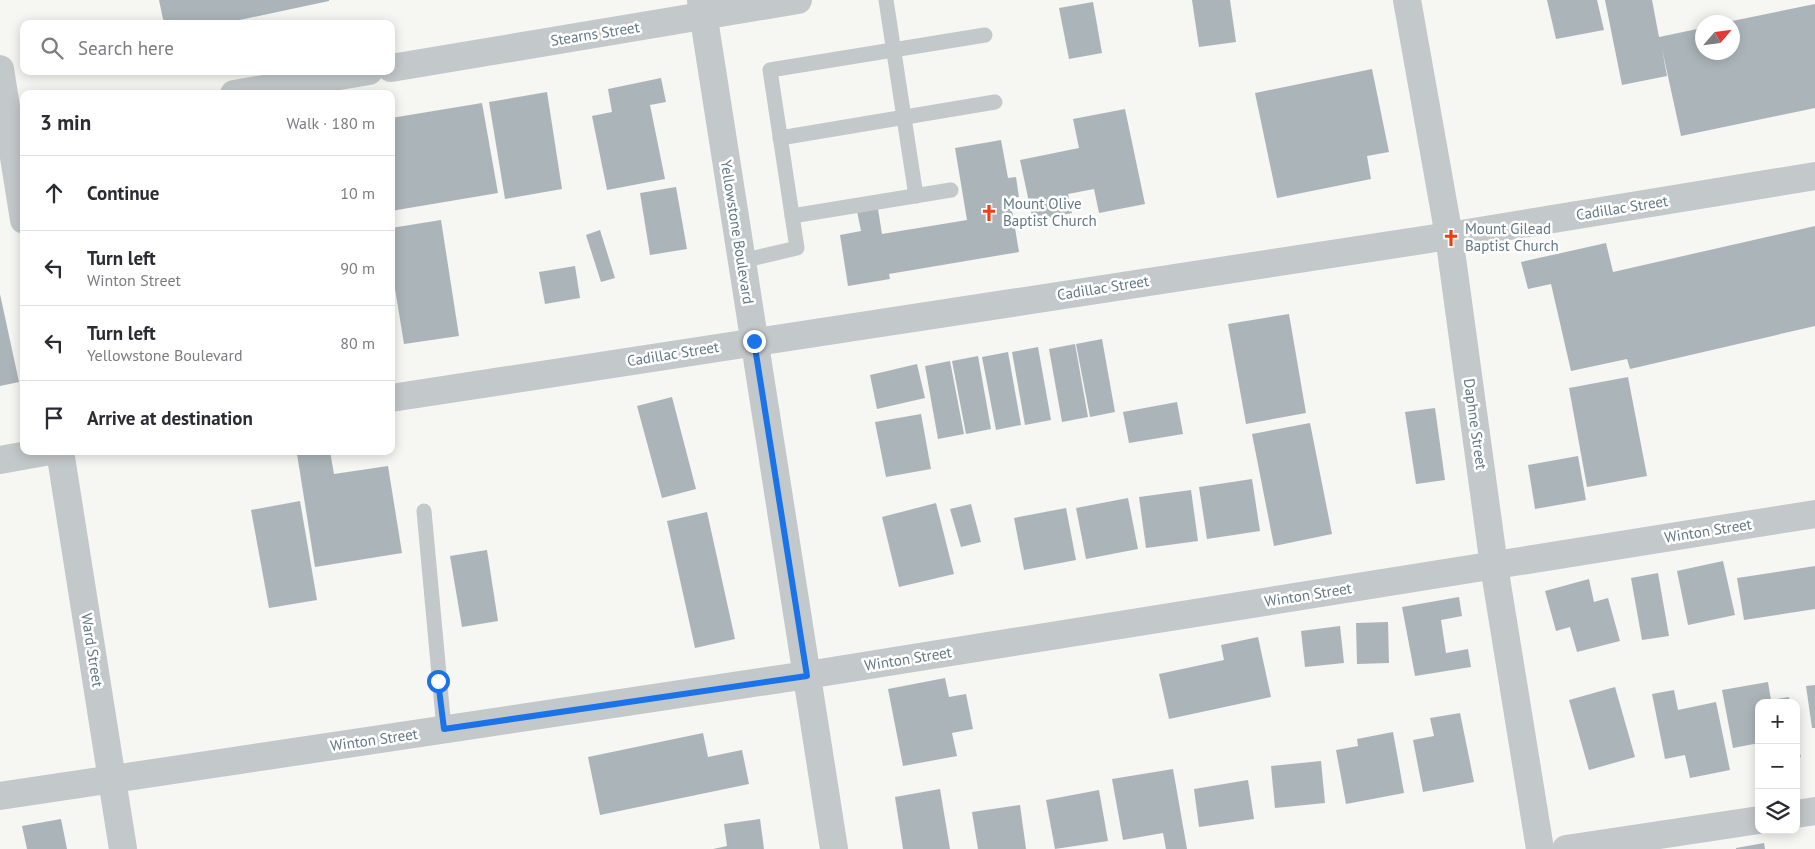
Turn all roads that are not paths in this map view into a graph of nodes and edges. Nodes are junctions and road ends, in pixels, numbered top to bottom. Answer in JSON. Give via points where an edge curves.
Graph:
{"nodes":[{"id":1,"x":798,"y":0,"type":"edge"},
{"id":2,"x":886,"y":0,"type":"edge"},
{"id":3,"x":1406,"y":0,"type":"edge"},
{"id":4,"x":702,"y":8,"type":"edge"},
{"id":5,"x":985,"y":36,"type":"dead end"},
{"id":6,"x":894,"y":50,"type":"junction"},
{"id":7,"x":395,"y":67,"type":"edge"},
{"id":8,"x":0,"y":69,"type":"edge"},
{"id":9,"x":346,"y":75,"type":"edge"},
{"id":10,"x":258,"y":90,"type":"edge"},
{"id":11,"x":995,"y":102,"type":"dead end"},
{"id":12,"x":904,"y":117,"type":"junction"},
{"id":13,"x":11,"y":130,"type":"edge"},
{"id":14,"x":780,"y":138,"type":"junction"},
{"id":15,"x":1815,"y":176,"type":"edge"},
{"id":16,"x":951,"y":190,"type":"dead end"},
{"id":17,"x":20,"y":192,"type":"edge"},
{"id":18,"x":916,"y":196,"type":"junction"},
{"id":19,"x":792,"y":216,"type":"junction"},
{"id":20,"x":1449,"y":236,"type":"junction"},
{"id":21,"x":742,"y":261,"type":"junction"},
{"id":22,"x":754,"y":341,"type":"junction"},
{"id":23,"x":395,"y":397,"type":"edge"},
{"id":24,"x":28,"y":455,"type":"edge"},
{"id":25,"x":61,"y":455,"type":"edge"},
{"id":26,"x":0,"y":460,"type":"edge"},
{"id":27,"x":424,"y":511,"type":"dead end"},
{"id":28,"x":1815,"y":514,"type":"edge"},
{"id":29,"x":1494,"y":566,"type":"junction"},
{"id":30,"x":807,"y":676,"type":"junction"},
{"id":31,"x":444,"y":729,"type":"junction"},
{"id":32,"x":112,"y":778,"type":"junction"},
{"id":33,"x":0,"y":796,"type":"edge"},
{"id":34,"x":1815,"y":812,"type":"edge"},
{"id":35,"x":1800,"y":814,"type":"edge"},
{"id":36,"x":1755,"y":821,"type":"edge"},
{"id":37,"x":123,"y":849,"type":"edge"},
{"id":38,"x":834,"y":849,"type":"edge"},
{"id":39,"x":1540,"y":849,"type":"edge"},
{"id":40,"x":1566,"y":849,"type":"edge"}],
"edges":[{"from":1,"to":4,"type":"street","name":"Stearns Street"},
{"from":2,"to":6,"type":"lane"},
{"from":3,"to":20,"type":"street","name":"Daphne Street"},
{"from":4,"to":7,"type":"street","name":"Stearns Street"},
{"from":4,"to":21,"type":"street","name":"Yellowstone Boulevard"},
{"from":5,"to":6,"type":"lane"},
{"from":6,"to":12,"type":"lane"},
{"from":6,"to":14,"type":"lane","via":[[770,70]]},
{"from":8,"to":13,"type":"street"},
{"from":9,"to":10,"type":"street"},
{"from":11,"to":12,"type":"lane"},
{"from":12,"to":14,"type":"lane"},
{"from":12,"to":18,"type":"lane"},
{"from":13,"to":17,"type":"street"},
{"from":14,"to":19,"type":"lane"},
{"from":15,"to":20,"type":"street","name":"Cadillac Street"},
{"from":16,"to":18,"type":"lane"},
{"from":18,"to":19,"type":"lane"},
{"from":19,"to":21,"type":"lane","via":[[797,248]]},
{"from":20,"to":22,"type":"street","name":"Cadillac Street"},
{"from":20,"to":29,"type":"street","name":"Daphne Street"},
{"from":21,"to":22,"type":"street","name":"Yellowstone Boulevard"},
{"from":22,"to":23,"type":"street","name":"Cadillac Street"},
{"from":22,"to":30,"type":"street","name":"Yellowstone Boulevard"},
{"from":24,"to":26,"type":"street"},
{"from":25,"to":32,"type":"street","name":"Ward Street"},
{"from":27,"to":31,"type":"lane"},
{"from":28,"to":29,"type":"street","name":"Winton Street"},
{"from":29,"to":30,"type":"street","name":"Winton Street"},
{"from":29,"to":39,"type":"street","name":"Daphne Street"},
{"from":30,"to":31,"type":"street","name":"Winton Street"},
{"from":30,"to":38,"type":"street","name":"Yellowstone Boulevard"},
{"from":31,"to":32,"type":"street","name":"Winton Street"},
{"from":32,"to":33,"type":"street","name":"Winton Street"},
{"from":32,"to":37,"type":"street","name":"Ward Street"},
{"from":34,"to":35,"type":"street"},
{"from":36,"to":40,"type":"street"}]}
